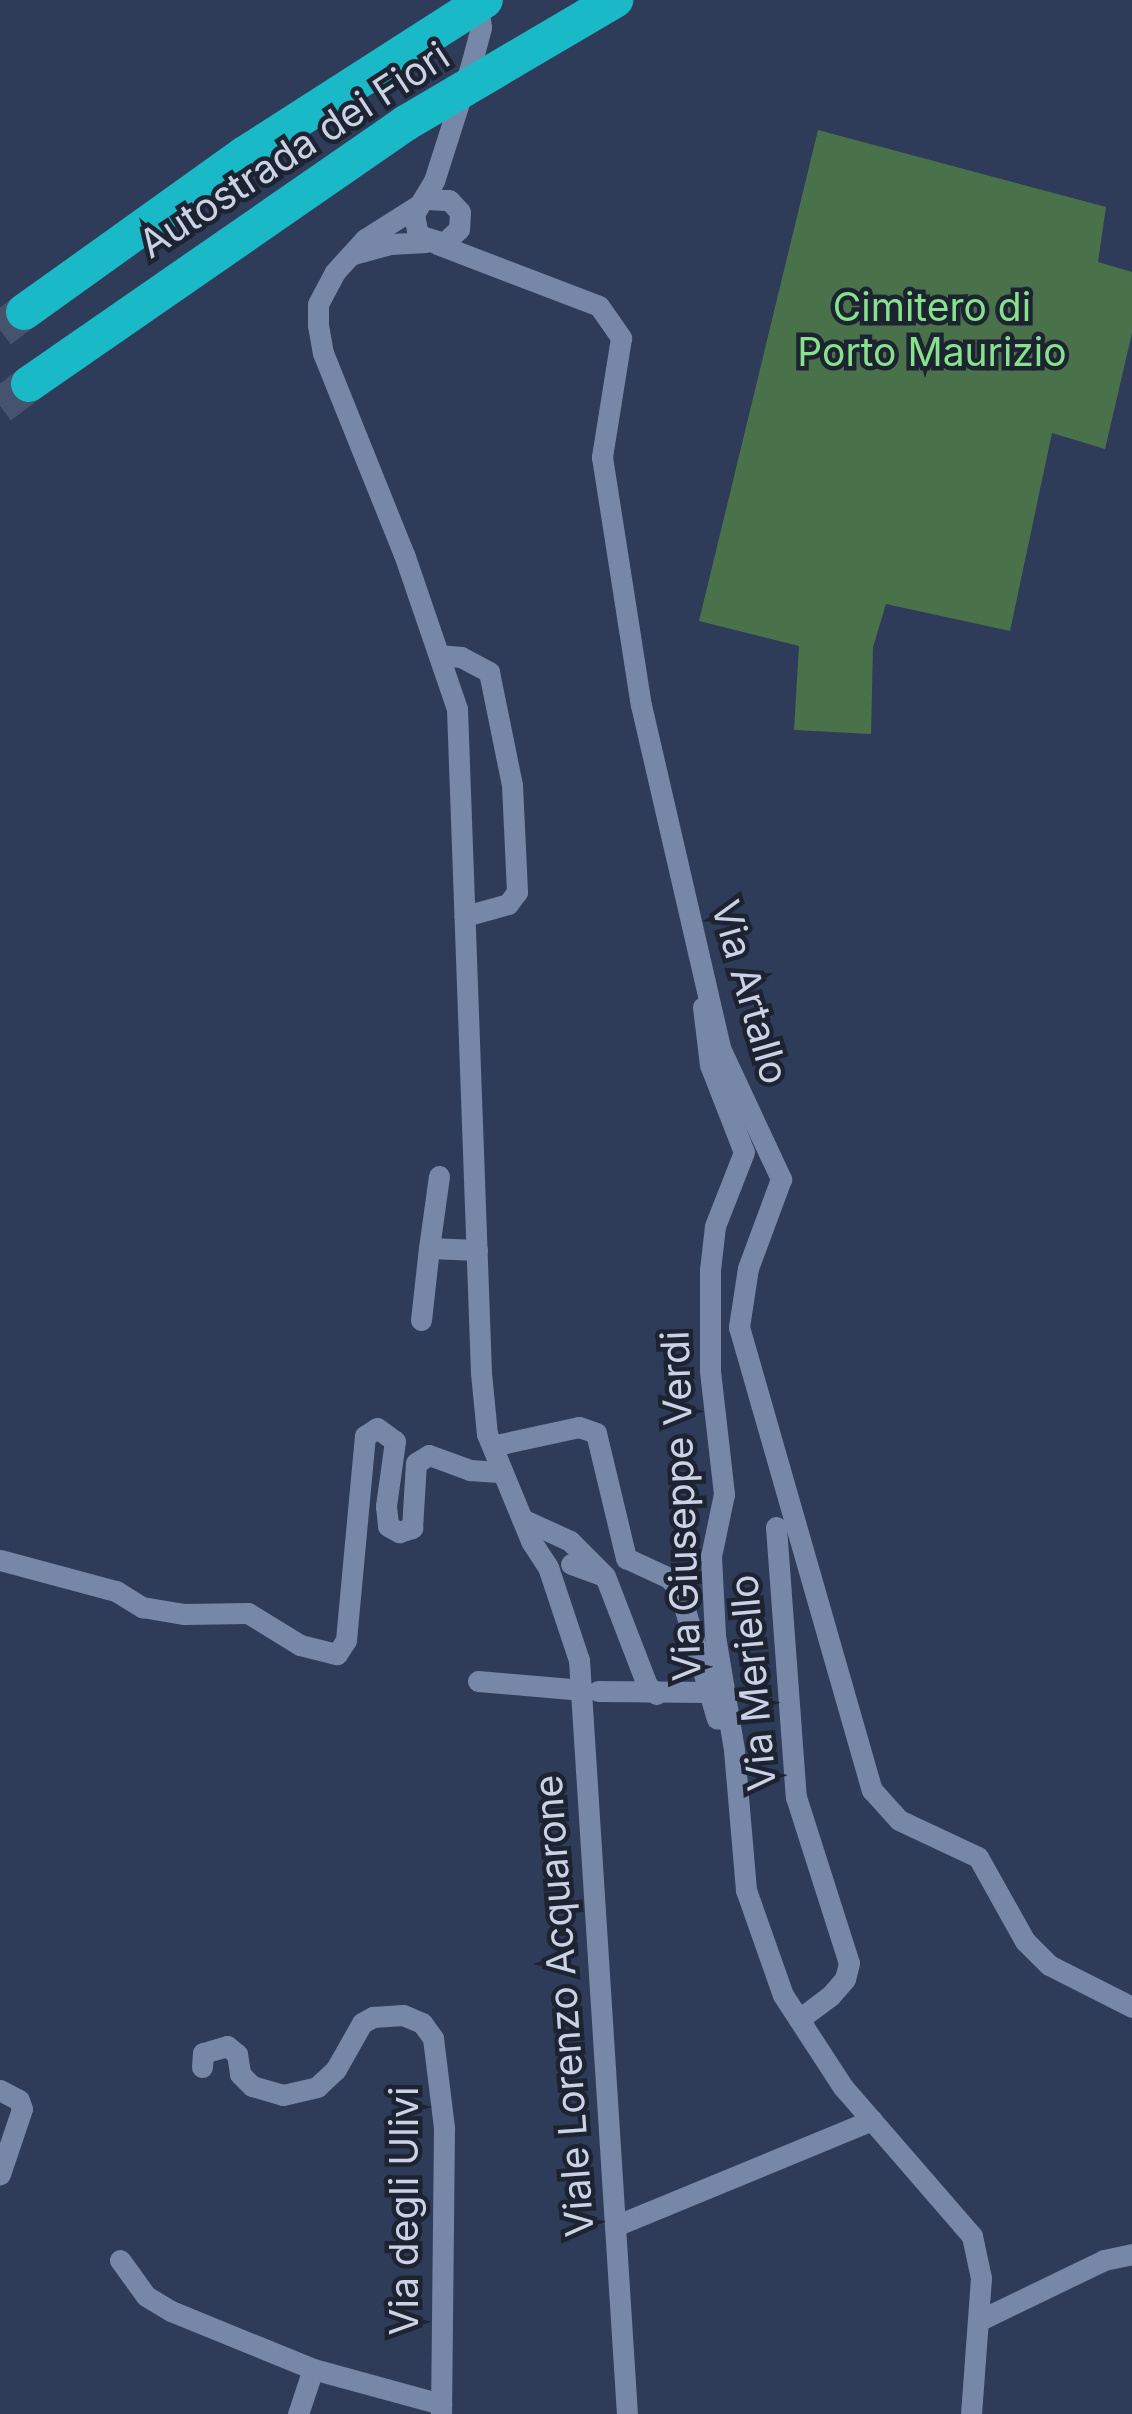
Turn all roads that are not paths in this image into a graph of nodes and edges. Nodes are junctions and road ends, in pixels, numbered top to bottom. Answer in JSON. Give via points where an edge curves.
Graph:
{"nodes":[{"id":1,"x":481,"y":0,"type":"edge"},
{"id":2,"x":615,"y":0,"type":"edge"},
{"id":3,"x":432,"y":201,"type":"junction"},
{"id":4,"x":461,"y":222,"type":"junction"},
{"id":5,"x":431,"y":243,"type":"junction"},
{"id":6,"x":352,"y":254,"type":"junction"},
{"id":7,"x":506,"y":270,"type":"junction"},
{"id":8,"x":24,"y":312,"type":"tunnel mouth"},
{"id":9,"x":29,"y":384,"type":"tunnel mouth"},
{"id":10,"x":439,"y":656,"type":"junction"},
{"id":11,"x":465,"y":916,"type":"junction"},
{"id":12,"x":704,"y":988,"type":"junction"},
{"id":13,"x":440,"y":1176,"type":"dead end"},
{"id":14,"x":428,"y":1248,"type":"junction"},
{"id":15,"x":477,"y":1250,"type":"junction"},
{"id":16,"x":421,"y":1320,"type":"dead end"},
{"id":17,"x":492,"y":1446,"type":"junction"},
{"id":18,"x":502,"y":1472,"type":"junction"},
{"id":19,"x":776,"y":1527,"type":"dead end"},
{"id":20,"x":559,"y":1556,"type":"junction"},
{"id":21,"x":0,"y":1560,"type":"edge"},
{"id":22,"x":478,"y":1681,"type":"dead end"},
{"id":23,"x":590,"y":1690,"type":"junction"},
{"id":24,"x":707,"y":1692,"type":"junction"},
{"id":25,"x":656,"y":1694,"type":"junction"},
{"id":26,"x":736,"y":1775,"type":"junction"},
{"id":27,"x":1132,"y":2007,"type":"edge"},
{"id":28,"x":799,"y":2019,"type":"junction"},
{"id":29,"x":202,"y":2067,"type":"dead end"},
{"id":30,"x":0,"y":2090,"type":"edge"},
{"id":31,"x":872,"y":2120,"type":"junction"},
{"id":32,"x":0,"y":2174,"type":"edge"},
{"id":33,"x":615,"y":2226,"type":"junction"},
{"id":34,"x":1132,"y":2254,"type":"edge"},
{"id":35,"x":120,"y":2260,"type":"dead end"},
{"id":36,"x":980,"y":2320,"type":"junction"},
{"id":37,"x":313,"y":2369,"type":"junction"},
{"id":38,"x":441,"y":2409,"type":"edge"},
{"id":39,"x":298,"y":2414,"type":"edge"},
{"id":40,"x":627,"y":2414,"type":"edge"},
{"id":41,"x":971,"y":2414,"type":"edge"}],
"edges":[{"from":1,"to":3,"type":"street","via":[[481,27]]},
{"from":1,"to":8,"type":"highway","name":"Autostrada dei Fiori"},
{"from":2,"to":9,"type":"highway","name":"Autostrada dei Fiori","via":[[320,179]]},
{"from":3,"to":4,"type":"street","name":"Via Artallo"},
{"from":3,"to":5,"type":"street","via":[[413,225]]},
{"from":3,"to":6,"type":"street"},
{"from":4,"to":5,"type":"street","via":[[451,240]]},
{"from":4,"to":7,"type":"street","name":"Via Artallo"},
{"from":5,"to":6,"type":"street"},
{"from":5,"to":7,"type":"street","name":"Via Artallo"},
{"from":6,"to":10,"type":"street","via":[[318,304],[323,353]]},
{"from":7,"to":12,"type":"street","name":"Via Artallo","via":[[599,306],[621,338],[602,457],[606,507]]},
{"from":10,"to":11,"type":"street","via":[[458,710]]},
{"from":10,"to":11,"type":"street","via":[[489,673],[512,785],[517,892],[508,904]]},
{"from":11,"to":15,"type":"street"},
{"from":12,"to":26,"type":"street","name":"Via Giuseppe Verdi","via":[[710,1065],[745,1152],[715,1226],[710,1270],[710,1371],[724,1494],[711,1556],[715,1636]]},
{"from":12,"to":27,"type":"street","name":"Via Artallo","via":[[728,1070],[779,1170],[739,1327],[872,1790],[899,1820],[978,1857],[1025,1941],[1049,1965]]},
{"from":13,"to":14,"type":"street"},
{"from":14,"to":15,"type":"street"},
{"from":14,"to":16,"type":"street"},
{"from":15,"to":17,"type":"street"},
{"from":17,"to":18,"type":"street"},
{"from":17,"to":24,"type":"street","via":[[591,1428],[626,1558],[679,1589]]},
{"from":18,"to":20,"type":"street","via":[[522,1519]]},
{"from":18,"to":21,"type":"street","via":[[429,1455],[416,1463],[412,1528],[400,1532],[388,1526],[386,1506],[395,1441],[377,1428],[365,1436],[346,1640],[337,1654],[300,1645],[248,1613],[142,1607],[116,1591]]},
{"from":19,"to":28,"type":"street","name":"Via Meriello","via":[[796,1797],[849,1964],[830,1996]]},
{"from":20,"to":23,"type":"street","name":"Viale Lorenzo Acquarone","via":[[559,1597]]},
{"from":20,"to":25,"type":"street","via":[[605,1576]]},
{"from":22,"to":23,"type":"street"},
{"from":23,"to":25,"type":"street"},
{"from":23,"to":33,"type":"street","name":"Viale Lorenzo Acquarone","via":[[583,1791]]},
{"from":24,"to":25,"type":"street"},
{"from":24,"to":26,"type":"street"},
{"from":26,"to":28,"type":"street","name":"Via Giuseppe Verdi","via":[[754,1924]]},
{"from":28,"to":31,"type":"street","name":"Via Giuseppe Verdi"},
{"from":29,"to":38,"type":"street","name":"Via degli Ulivi","via":[[203,2053],[227,2046],[252,2086],[283,2095],[317,2087],[373,2017],[403,2015],[433,2038],[444,2128]]},
{"from":30,"to":32,"type":"street","via":[[22,2109]]},
{"from":31,"to":33,"type":"street"},
{"from":31,"to":36,"type":"street","name":"Via Giuseppe Verdi","via":[[972,2236],[981,2266]]},
{"from":33,"to":40,"type":"street","name":"Viale Lorenzo Acquarone"},
{"from":34,"to":36,"type":"street"},
{"from":35,"to":37,"type":"street","via":[[146,2296]]},
{"from":36,"to":41,"type":"street","name":"Via Giuseppe Verdi"},
{"from":37,"to":38,"type":"street"},
{"from":37,"to":39,"type":"street"}]}
